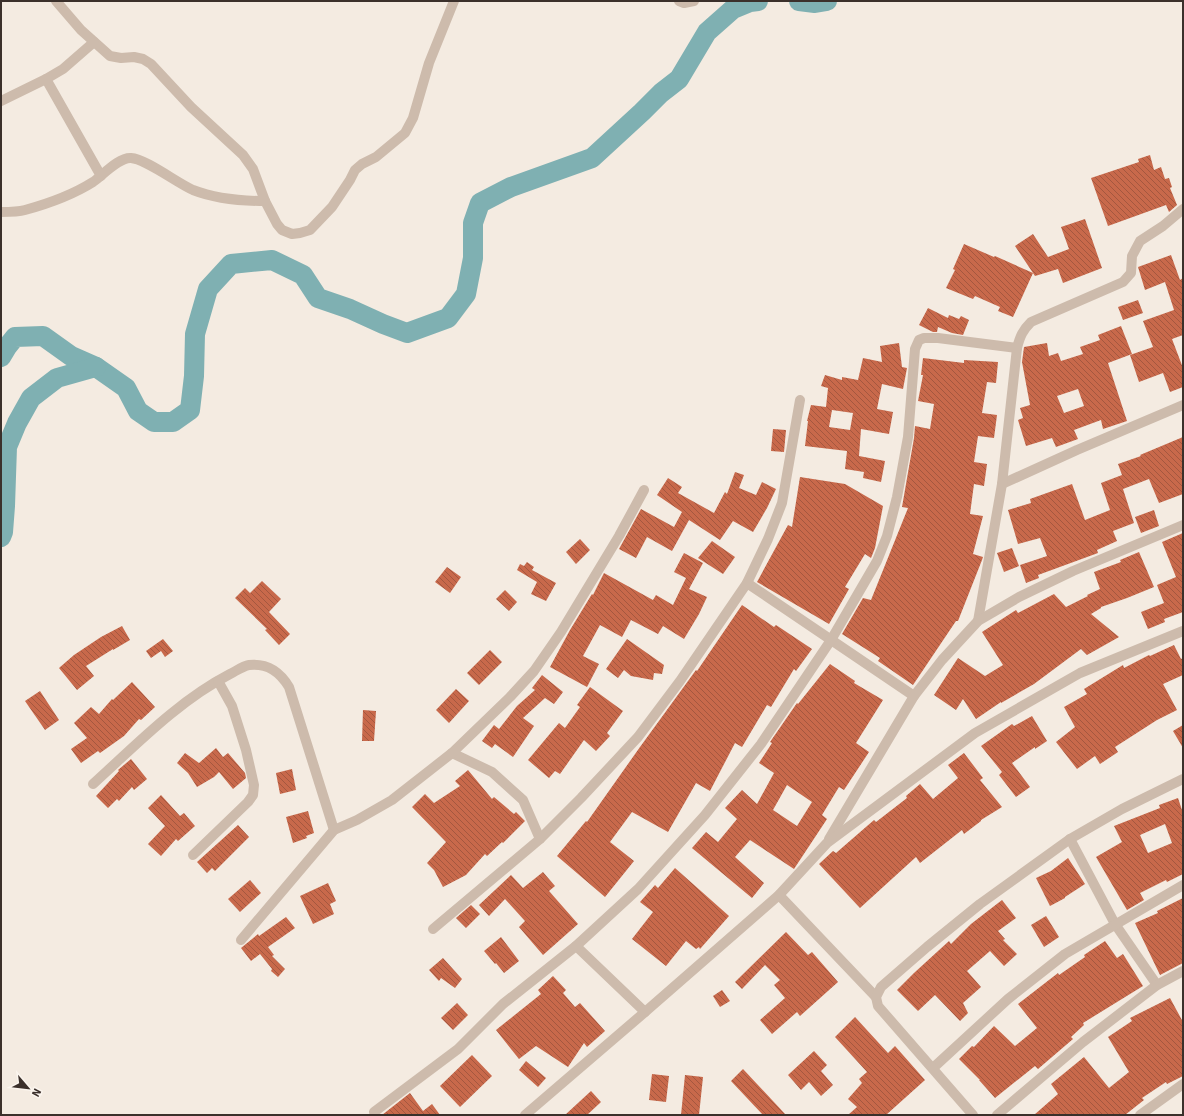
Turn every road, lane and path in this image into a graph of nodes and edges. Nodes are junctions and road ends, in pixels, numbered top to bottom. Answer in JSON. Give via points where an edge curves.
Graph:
{"nodes":[{"id":1,"x":56,"y":1,"type":"edge"},
{"id":2,"x":454,"y":1,"type":"edge"},
{"id":3,"x":679,"y":1,"type":"edge"},
{"id":4,"x":694,"y":1,"type":"edge"},
{"id":5,"x":94,"y":42,"type":"junction"},
{"id":6,"x":46,"y":79,"type":"junction"},
{"id":7,"x":1,"y":101,"type":"edge"},
{"id":8,"x":101,"y":176,"type":"junction"},
{"id":9,"x":265,"y":201,"type":"junction"},
{"id":10,"x":1183,"y":209,"type":"edge"},
{"id":11,"x":1,"y":212,"type":"edge"},
{"id":12,"x":1018,"y":348,"type":"junction"},
{"id":13,"x":800,"y":400,"type":"dead end"},
{"id":14,"x":1183,"y":405,"type":"edge"},
{"id":15,"x":1002,"y":484,"type":"junction"},
{"id":16,"x":644,"y":490,"type":"dead end"},
{"id":17,"x":1183,"y":525,"type":"edge"},
{"id":18,"x":747,"y":583,"type":"junction"},
{"id":19,"x":978,"y":621,"type":"junction"},
{"id":20,"x":1183,"y":631,"type":"edge"},
{"id":21,"x":831,"y":640,"type":"junction"},
{"id":22,"x":218,"y":681,"type":"junction"},
{"id":23,"x":914,"y":696,"type":"junction"},
{"id":24,"x":452,"y":753,"type":"junction"},
{"id":25,"x":1183,"y":780,"type":"edge"},
{"id":26,"x":93,"y":784,"type":"dead end"},
{"id":27,"x":334,"y":830,"type":"junction"},
{"id":28,"x":540,"y":839,"type":"junction"},
{"id":29,"x":1070,"y":839,"type":"junction"},
{"id":30,"x":827,"y":843,"type":"junction"},
{"id":31,"x":194,"y":855,"type":"dead end"},
{"id":32,"x":1183,"y":885,"type":"edge"},
{"id":33,"x":779,"y":894,"type":"junction"},
{"id":34,"x":1115,"y":924,"type":"junction"},
{"id":35,"x":433,"y":929,"type":"dead end"},
{"id":36,"x":241,"y":940,"type":"dead end"},
{"id":37,"x":576,"y":946,"type":"junction"},
{"id":38,"x":1183,"y":971,"type":"edge"},
{"id":39,"x":1157,"y":985,"type":"junction"},
{"id":40,"x":876,"y":996,"type":"junction"},
{"id":41,"x":645,"y":1012,"type":"junction"},
{"id":42,"x":933,"y":1068,"type":"junction"},
{"id":43,"x":1183,"y":1084,"type":"edge"},
{"id":44,"x":374,"y":1112,"type":"dead end"},
{"id":45,"x":525,"y":1115,"type":"edge"},
{"id":46,"x":973,"y":1115,"type":"edge"},
{"id":47,"x":997,"y":1115,"type":"edge"},
{"id":48,"x":1140,"y":1115,"type":"edge"}],
"edges":[{"from":1,"to":5,"type":"street"},
{"from":2,"to":9,"type":"street","via":[[429,63],[413,118],[405,133],[376,157],[355,170],[332,207],[310,230],[300,234],[282,230]]},
{"from":3,"to":4,"type":"street"},
{"from":5,"to":6,"type":"street","via":[[63,69]]},
{"from":5,"to":9,"type":"street","via":[[110,56],[134,57],[151,64],[191,107],[243,155],[253,169]]},
{"from":6,"to":7,"type":"street"},
{"from":6,"to":8,"type":"street"},
{"from":8,"to":9,"type":"street","via":[[121,160],[130,158],[142,161],[194,190],[224,199]]},
{"from":8,"to":11,"type":"street","via":[[75,192],[46,203],[25,210]]},
{"from":10,"to":12,"type":"street","via":[[1140,241],[1132,256],[1131,273],[1124,282],[1031,322],[1020,336]]},
{"from":12,"to":15,"type":"street"},
{"from":12,"to":21,"type":"street","via":[[938,338],[919,340],[915,349],[908,437],[887,536],[877,561]]},
{"from":13,"to":18,"type":"street","via":[[782,503]]},
{"from":14,"to":15,"type":"street"},
{"from":15,"to":19,"type":"street"},
{"from":16,"to":24,"type":"street","via":[[561,632],[534,671]]},
{"from":17,"to":19,"type":"street","via":[[1073,571],[1019,597]]},
{"from":18,"to":21,"type":"street"},
{"from":18,"to":28,"type":"street","via":[[638,737]]},
{"from":19,"to":23,"type":"street","via":[[942,660]]},
{"from":20,"to":30,"type":"street","via":[[1080,674],[975,733]]},
{"from":21,"to":23,"type":"street"},
{"from":21,"to":37,"type":"street","via":[[761,744],[705,816],[638,889]]},
{"from":22,"to":26,"type":"street","via":[[183,704]]},
{"from":22,"to":27,"type":"street","via":[[248,665],[265,666],[282,676],[289,687]]},
{"from":22,"to":31,"type":"street","via":[[232,706],[246,750],[254,785],[253,795]]},
{"from":23,"to":30,"type":"street"},
{"from":24,"to":27,"type":"street","via":[[392,800]]},
{"from":24,"to":28,"type":"street","via":[[492,772],[523,800]]},
{"from":25,"to":29,"type":"street","via":[[1122,809]]},
{"from":27,"to":36,"type":"street"},
{"from":28,"to":35,"type":"street"},
{"from":29,"to":34,"type":"street"},
{"from":29,"to":40,"type":"street","via":[[980,904],[881,987]]},
{"from":30,"to":33,"type":"street"},
{"from":32,"to":34,"type":"street"},
{"from":33,"to":40,"type":"street"},
{"from":33,"to":41,"type":"street"},
{"from":34,"to":39,"type":"street"},
{"from":34,"to":42,"type":"street","via":[[1065,954],[1008,998]]},
{"from":37,"to":41,"type":"street"},
{"from":37,"to":44,"type":"street","via":[[503,1004],[458,1049]]},
{"from":38,"to":39,"type":"street"},
{"from":39,"to":47,"type":"street","via":[[1083,1042]]},
{"from":40,"to":42,"type":"street","via":[[878,1006]]},
{"from":41,"to":45,"type":"street"},
{"from":42,"to":46,"type":"street"},
{"from":43,"to":48,"type":"street"}]}
